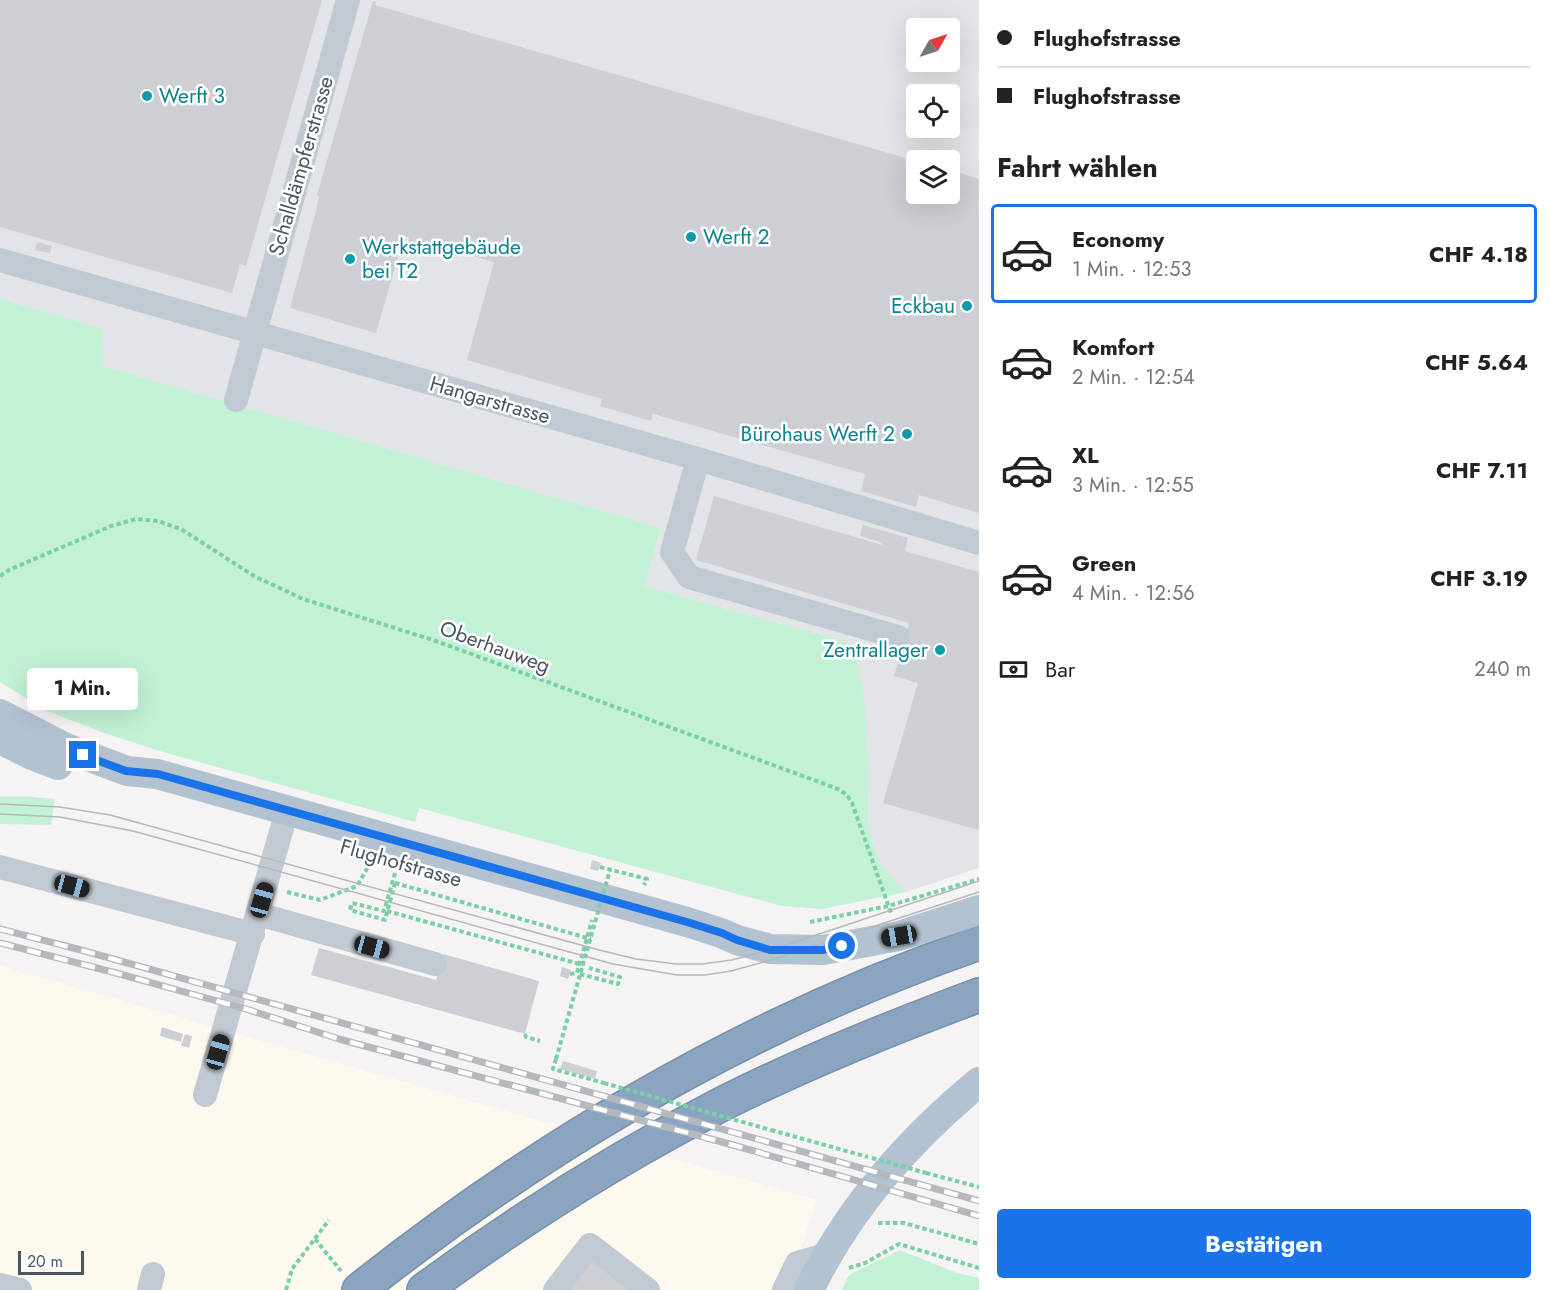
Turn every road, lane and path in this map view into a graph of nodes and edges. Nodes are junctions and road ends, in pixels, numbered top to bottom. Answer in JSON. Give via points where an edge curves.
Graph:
{"nodes":[{"id":1,"x":348,"y":0,"type":"edge"},
{"id":2,"x":0,"y":260,"type":"edge"},
{"id":3,"x":255,"y":332,"type":"junction"},
{"id":4,"x":236,"y":400,"type":"dead end"},
{"id":5,"x":698,"y":459,"type":"junction"},
{"id":6,"x":979,"y":543,"type":"edge"},
{"id":7,"x":0,"y":576,"type":"edge"},
{"id":8,"x":898,"y":636,"type":"dead end"},
{"id":9,"x":0,"y":714,"type":"edge"},
{"id":10,"x":0,"y":739,"type":"edge"},
{"id":11,"x":282,"y":828,"type":"junction"},
{"id":12,"x":0,"y":867,"type":"edge"},
{"id":13,"x":368,"y":867,"type":"dead end"},
{"id":14,"x":600,"y":867,"type":"dead end"},
{"id":15,"x":610,"y":870,"type":"junction"},
{"id":16,"x":395,"y":873,"type":"dead end"},
{"id":17,"x":646,"y":879,"type":"dead end"},
{"id":18,"x":979,"y":879,"type":"edge"},
{"id":19,"x":603,"y":882,"type":"dead end"},
{"id":20,"x":611,"y":885,"type":"dead end"},
{"id":21,"x":266,"y":887,"type":"junction"},
{"id":22,"x":888,"y":906,"type":"junction"},
{"id":23,"x":979,"y":910,"type":"edge"},
{"id":24,"x":387,"y":911,"type":"junction"},
{"id":25,"x":808,"y":923,"type":"dead end"},
{"id":26,"x":255,"y":924,"type":"junction"},
{"id":27,"x":899,"y":936,"type":"junction"},
{"id":28,"x":591,"y":939,"type":"junction"},
{"id":29,"x":737,"y":940,"type":"junction"},
{"id":30,"x":979,"y":943,"type":"edge"},
{"id":31,"x":435,"y":964,"type":"dead end"},
{"id":32,"x":583,"y":965,"type":"junction"},
{"id":33,"x":589,"y":968,"type":"dead end"},
{"id":34,"x":570,"y":974,"type":"dead end"},
{"id":35,"x":580,"y":976,"type":"junction"},
{"id":36,"x":979,"y":995,"type":"edge"},
{"id":37,"x":525,"y":1034,"type":"dead end"},
{"id":38,"x":540,"y":1041,"type":"dead end"},
{"id":39,"x":979,"y":1082,"type":"edge"},
{"id":40,"x":205,"y":1095,"type":"dead end"},
{"id":41,"x":979,"y":1187,"type":"edge"},
{"id":42,"x":329,"y":1220,"type":"dead end"},
{"id":43,"x":869,"y":1223,"type":"dead end"},
{"id":44,"x":315,"y":1239,"type":"junction"},
{"id":45,"x":979,"y":1244,"type":"edge"},
{"id":46,"x":834,"y":1261,"type":"junction"},
{"id":47,"x":979,"y":1268,"type":"edge"},
{"id":48,"x":351,"y":1282,"type":"edge"},
{"id":49,"x":0,"y":1285,"type":"edge"},
{"id":50,"x":20,"y":1290,"type":"edge"},
{"id":51,"x":286,"y":1290,"type":"edge"},
{"id":52,"x":424,"y":1290,"type":"edge"},
{"id":53,"x":555,"y":1290,"type":"edge"},
{"id":54,"x":648,"y":1290,"type":"edge"},
{"id":55,"x":784,"y":1290,"type":"edge"},
{"id":56,"x":809,"y":1290,"type":"edge"}],
"edges":[{"from":1,"to":3,"type":"street","name":"Schalldämpferstrasse"},
{"from":2,"to":3,"type":"street","name":"Hangarstrasse"},
{"from":3,"to":4,"type":"street","name":"Schalldämpferstrasse"},
{"from":3,"to":5,"type":"street","name":"Hangarstrasse"},
{"from":5,"to":6,"type":"street","name":"Hangarstrasse"},
{"from":5,"to":8,"type":"street","via":[[672,552],[689,577]]},
{"from":7,"to":22,"type":"path","name":"Oberhauweg","via":[[136,519],[181,529],[254,576],[303,599],[436,641],[838,789],[852,803]]},
{"from":9,"to":29,"type":"main road","name":"Flughofstrasse","via":[[66,748],[126,771],[158,774],[687,922]]},
{"from":10,"to":11,"type":"main road","name":"Flughofstrasse","via":[[93,777]]},
{"from":11,"to":21,"type":"street"},
{"from":11,"to":29,"type":"main road","name":"Flughofstrasse","via":[[701,948]]},
{"from":12,"to":26,"type":"street"},
{"from":13,"to":21,"type":"path","via":[[357,886],[320,900]]},
{"from":14,"to":15,"type":"path"},
{"from":15,"to":17,"type":"path"},
{"from":15,"to":28,"type":"path","bridge":true},
{"from":16,"to":24,"type":"path","via":[[384,911],[352,903],[350,910],[385,920]]},
{"from":18,"to":22,"type":"path"},
{"from":19,"to":20,"type":"path"},
{"from":21,"to":26,"type":"street"},
{"from":22,"to":25,"type":"path"},
{"from":22,"to":27,"type":"path","name":"Oberhauweg"},
{"from":23,"to":27,"type":"main road","name":"Flughofstrasse"},
{"from":24,"to":28,"type":"path","bridge":true,"via":[[395,883]]},
{"from":24,"to":32,"type":"path","bridge":true},
{"from":26,"to":31,"type":"street"},
{"from":26,"to":40,"type":"street"},
{"from":27,"to":29,"type":"main road","name":"Flughofstrasse","via":[[823,950],[770,950]]},
{"from":28,"to":32,"type":"path","bridge":true},
{"from":30,"to":48,"type":"highway","via":[[802,1014],[695,1066],[582,1132],[407,1252]]},
{"from":32,"to":35,"type":"path","bridge":true},
{"from":33,"to":35,"type":"path","via":[[620,977],[618,984]]},
{"from":34,"to":35,"type":"path"},
{"from":35,"to":41,"type":"path","bridge":true,"via":[[553,1069]]},
{"from":36,"to":52,"type":"highway","via":[[879,1034],[725,1103],[542,1208]]},
{"from":37,"to":38,"type":"path"},
{"from":39,"to":46,"type":"main road","via":[[893,1165],[861,1205]]},
{"from":42,"to":44,"type":"path"},
{"from":43,"to":45,"type":"path","via":[[904,1222]]},
{"from":44,"to":48,"type":"path"},
{"from":44,"to":51,"type":"path","via":[[292,1269]]},
{"from":46,"to":47,"type":"path","via":[[847,1269],[899,1244]]},
{"from":46,"to":55,"type":"street","via":[[796,1263]]},
{"from":46,"to":56,"type":"main road"},
{"from":49,"to":50,"type":"street"},
{"from":53,"to":54,"type":"street","via":[[590,1245]]}]}
